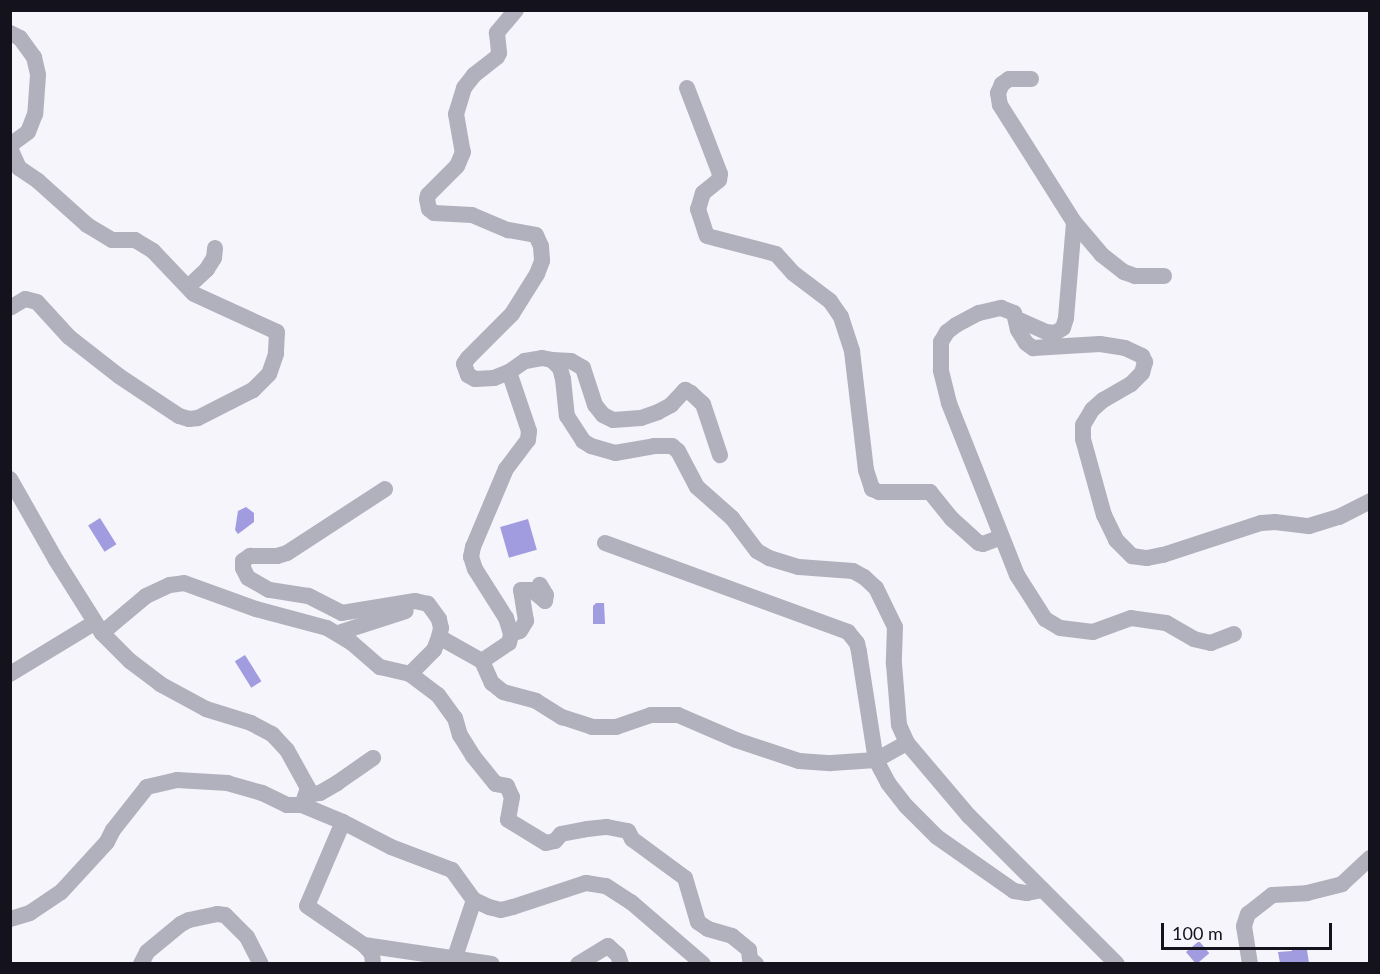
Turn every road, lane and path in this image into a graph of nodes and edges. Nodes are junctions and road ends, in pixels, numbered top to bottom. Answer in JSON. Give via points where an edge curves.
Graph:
{"nodes":[{"id":1,"x":516,"y":10,"type":"edge"},
{"id":2,"x":10,"y":33,"type":"edge"},
{"id":3,"x":1031,"y":80,"type":"dead end"},
{"id":4,"x":687,"y":88,"type":"dead end"},
{"id":5,"x":10,"y":147,"type":"edge"},
{"id":6,"x":1074,"y":222,"type":"junction"},
{"id":7,"x":215,"y":248,"type":"dead end"},
{"id":8,"x":1164,"y":276,"type":"dead end"},
{"id":9,"x":188,"y":287,"type":"junction"},
{"id":10,"x":10,"y":308,"type":"edge"},
{"id":11,"x":1017,"y":319,"type":"junction"},
{"id":12,"x":552,"y":360,"type":"junction"},
{"id":13,"x":509,"y":372,"type":"junction"},
{"id":14,"x":720,"y":455,"type":"dead end"},
{"id":15,"x":10,"y":479,"type":"edge"},
{"id":16,"x":385,"y":489,"type":"dead end"},
{"id":17,"x":1370,"y":501,"type":"edge"},
{"id":18,"x":1001,"y":537,"type":"junction"},
{"id":19,"x":605,"y":543,"type":"dead end"},
{"id":20,"x":540,"y":585,"type":"dead end"},
{"id":21,"x":428,"y":604,"type":"junction"},
{"id":22,"x":98,"y":628,"type":"junction"},
{"id":23,"x":338,"y":633,"type":"junction"},
{"id":24,"x":511,"y":634,"type":"junction"},
{"id":25,"x":1234,"y":634,"type":"dead end"},
{"id":26,"x":439,"y":637,"type":"junction"},
{"id":27,"x":482,"y":661,"type":"junction"},
{"id":28,"x":10,"y":674,"type":"edge"},
{"id":29,"x":410,"y":674,"type":"junction"},
{"id":30,"x":907,"y":742,"type":"junction"},
{"id":31,"x":373,"y":758,"type":"dead end"},
{"id":32,"x":876,"y":760,"type":"junction"},
{"id":33,"x":305,"y":800,"type":"junction"},
{"id":34,"x":343,"y":822,"type":"junction"},
{"id":35,"x":1370,"y":858,"type":"edge"},
{"id":36,"x":1043,"y":890,"type":"junction"},
{"id":37,"x":474,"y":900,"type":"junction"},
{"id":38,"x":10,"y":920,"type":"edge"},
{"id":39,"x":364,"y":945,"type":"junction"},
{"id":40,"x":453,"y":960,"type":"junction"},
{"id":41,"x":141,"y":963,"type":"edge"},
{"id":42,"x":261,"y":963,"type":"edge"},
{"id":43,"x":373,"y":963,"type":"edge"},
{"id":44,"x":492,"y":963,"type":"edge"},
{"id":45,"x":578,"y":963,"type":"edge"},
{"id":46,"x":621,"y":963,"type":"edge"},
{"id":47,"x":703,"y":963,"type":"edge"},
{"id":48,"x":756,"y":963,"type":"edge"},
{"id":49,"x":1117,"y":963,"type":"edge"},
{"id":50,"x":1250,"y":963,"type":"edge"}],
"edges":[{"from":1,"to":13,"type":"street","via":[[497,33],[497,57],[464,88],[456,114],[463,152],[457,166],[427,199],[434,213],[472,215],[508,231],[536,235],[542,261],[537,274],[512,314],[464,364],[468,375],[475,379]]},
{"from":2,"to":5,"type":"street","via":[[20,38],[34,57],[38,75],[35,114],[28,132]]},
{"from":3,"to":6,"type":"street","via":[[1009,79],[1002,84],[998,93],[1000,105]]},
{"from":4,"to":18,"type":"street","via":[[720,174],[719,180],[703,194],[698,209],[707,236],[776,254],[830,302],[841,317],[852,351],[866,470],[872,489],[930,492],[979,543]]},
{"from":5,"to":9,"type":"street","via":[[20,168],[87,225],[112,240],[135,240],[144,245]]},
{"from":6,"to":8,"type":"street","via":[[1102,255],[1124,272]]},
{"from":6,"to":11,"type":"street","via":[[1063,328],[1055,333],[1046,332]]},
{"from":7,"to":9,"type":"street","via":[[207,269]]},
{"from":9,"to":10,"type":"street","via":[[206,301],[277,332],[276,354],[269,374],[253,390],[198,418],[179,416],[119,376],[69,337],[37,302],[20,300]]},
{"from":11,"to":17,"type":"street","via":[[1018,330],[1033,348],[1100,344],[1125,348],[1142,356],[1145,362],[1142,373],[1103,400],[1083,425],[1083,439],[1102,510],[1116,540],[1132,556],[1163,555],[1261,523],[1309,526],[1339,518]]},
{"from":11,"to":18,"type":"street","via":[[1010,310],[1000,308],[980,313],[956,325],[941,342],[940,370],[949,404]]},
{"from":12,"to":13,"type":"street","via":[[534,359]]},
{"from":12,"to":14,"type":"street","via":[[571,361],[583,369],[595,405],[612,420],[641,418],[670,405],[685,390],[691,393],[703,404]]},
{"from":12,"to":30,"type":"street","via":[[563,379],[567,416],[583,441],[615,453],[672,446],[697,487],[732,518],[757,551],[799,567],[853,571],[876,588],[895,627],[899,725]]},
{"from":13,"to":24,"type":"street","via":[[529,431],[528,440],[507,469],[471,557]]},
{"from":15,"to":22,"type":"street"},
{"from":16,"to":21,"type":"street","via":[[287,553],[250,556],[243,561],[243,568],[248,578],[269,590],[308,596],[342,613],[415,601]]},
{"from":18,"to":25,"type":"street","via":[[1031,598],[1045,619],[1060,628],[1093,632],[1131,618],[1166,623],[1194,639],[1211,643]]},
{"from":19,"to":32,"type":"street","via":[[848,632],[859,652]]},
{"from":20,"to":24,"type":"street","via":[[547,600],[543,601],[532,590],[521,590],[526,621],[520,631]]},
{"from":21,"to":23,"type":"street"},
{"from":21,"to":26,"type":"street","via":[[439,619]]},
{"from":22,"to":23,"type":"street","via":[[146,596],[184,583]]},
{"from":22,"to":28,"type":"street"},
{"from":22,"to":33,"type":"street","via":[[130,661],[160,684],[206,709],[252,723],[272,734],[300,769],[308,788]]},
{"from":23,"to":29,"type":"street","via":[[380,667]]},
{"from":24,"to":27,"type":"street","via":[[503,649]]},
{"from":26,"to":27,"type":"street"},
{"from":26,"to":29,"type":"street","via":[[434,650]]},
{"from":27,"to":32,"type":"street","via":[[492,682],[503,692],[536,701],[562,717],[592,727],[616,727],[651,715],[678,715],[799,761]]},
{"from":29,"to":48,"type":"street","via":[[438,695],[473,756],[496,784],[507,786],[512,797],[508,820],[546,843],[561,834],[586,829],[628,831],[632,839],[686,878],[698,922],[732,936],[749,950],[750,959]]},
{"from":30,"to":32,"type":"street"},
{"from":30,"to":36,"type":"street","via":[[969,816]]},
{"from":31,"to":33,"type":"street"},
{"from":32,"to":36,"type":"street","via":[[906,806],[937,837],[1016,893]]},
{"from":33,"to":34,"type":"street"},
{"from":33,"to":38,"type":"street","via":[[287,805],[228,783],[163,782],[147,787],[94,858],[61,892],[30,913]]},
{"from":34,"to":37,"type":"street","via":[[391,847],[452,870]]},
{"from":34,"to":39,"type":"street","via":[[307,906]]},
{"from":35,"to":50,"type":"street","via":[[1342,884],[1307,893],[1272,895],[1248,914],[1244,926]]},
{"from":36,"to":49,"type":"street"},
{"from":37,"to":40,"type":"street"},
{"from":37,"to":47,"type":"street","via":[[501,910],[586,883],[606,886],[631,902]]},
{"from":39,"to":40,"type":"street"},
{"from":39,"to":43,"type":"street","via":[[372,954]]},
{"from":40,"to":44,"type":"street"},
{"from":41,"to":42,"type":"street","via":[[147,952],[181,924],[217,914],[225,915],[247,937]]},
{"from":45,"to":46,"type":"street","via":[[608,946]]}]}
